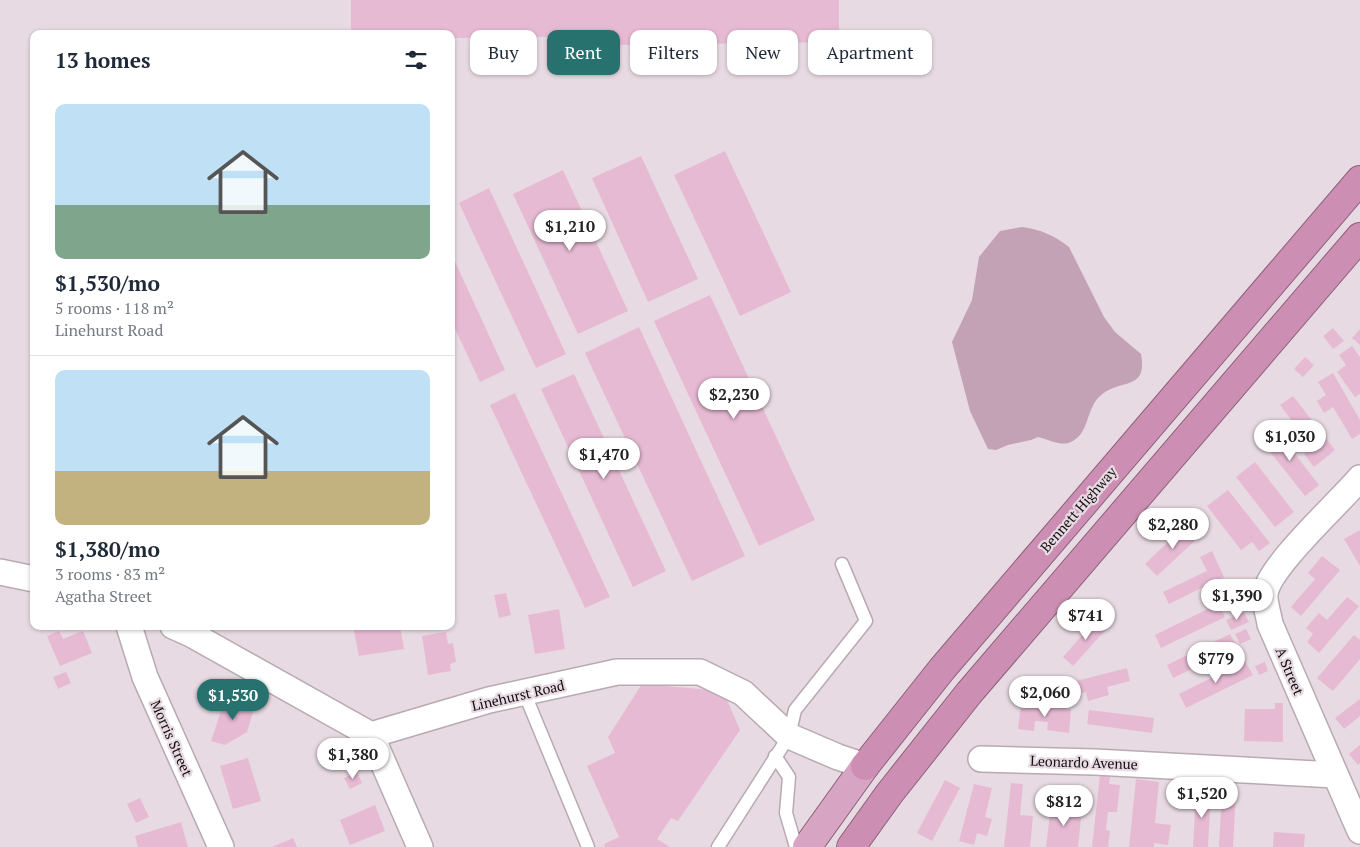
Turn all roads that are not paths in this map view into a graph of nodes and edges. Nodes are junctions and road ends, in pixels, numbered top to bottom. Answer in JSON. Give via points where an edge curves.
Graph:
{"nodes":[{"id":1,"x":1360,"y":180,"type":"edge"},
{"id":2,"x":1360,"y":237,"type":"edge"},
{"id":3,"x":1358,"y":485,"type":"edge"},
{"id":4,"x":842,"y":564,"type":"dead end"},
{"id":5,"x":0,"y":572,"type":"edge"},
{"id":6,"x":30,"y":578,"type":"edge"},
{"id":7,"x":130,"y":630,"type":"edge"},
{"id":8,"x":182,"y":630,"type":"edge"},
{"id":9,"x":524,"y":692,"type":"junction"},
{"id":10,"x":371,"y":735,"type":"junction"},
{"id":11,"x":789,"y":736,"type":"junction"},
{"id":12,"x":776,"y":756,"type":"junction"},
{"id":13,"x":981,"y":759,"type":"dead end"},
{"id":14,"x":865,"y":766,"type":"junction"},
{"id":15,"x":1335,"y":775,"type":"junction"},
{"id":16,"x":1360,"y":831,"type":"edge"},
{"id":17,"x":221,"y":847,"type":"edge"},
{"id":18,"x":420,"y":847,"type":"edge"},
{"id":19,"x":588,"y":847,"type":"edge"},
{"id":20,"x":718,"y":847,"type":"edge"},
{"id":21,"x":796,"y":847,"type":"edge"},
{"id":22,"x":807,"y":847,"type":"edge"},
{"id":23,"x":851,"y":847,"type":"edge"}],
"edges":[{"from":1,"to":14,"type":"highway","name":"Bennett Highway","via":[[942,669]]},
{"from":2,"to":23,"type":"highway","via":[[969,693]]},
{"from":3,"to":15,"type":"street","name":"A Street","via":[[1301,541],[1271,576],[1265,594],[1270,624]]},
{"from":4,"to":11,"type":"lane","via":[[866,622],[795,710]]},
{"from":5,"to":6,"type":"street"},
{"from":7,"to":17,"type":"street","name":"Morris Street","via":[[145,677]]},
{"from":8,"to":10,"type":"street"},
{"from":9,"to":10,"type":"street","name":"Linehurst Road"},
{"from":9,"to":11,"type":"street","name":"Linehurst Road","via":[[617,672],[700,672],[743,693]]},
{"from":9,"to":19,"type":"lane"},
{"from":10,"to":18,"type":"street"},
{"from":11,"to":12,"type":"lane"},
{"from":11,"to":14,"type":"street","name":"Linehurst Road"},
{"from":12,"to":20,"type":"lane"},
{"from":12,"to":21,"type":"lane","via":[[788,777],[786,813]]},
{"from":13,"to":15,"type":"street","name":"Leonardo Avenue"},
{"from":14,"to":22,"type":"highway","name":"Bennett Highway"},
{"from":15,"to":16,"type":"street"}]}
